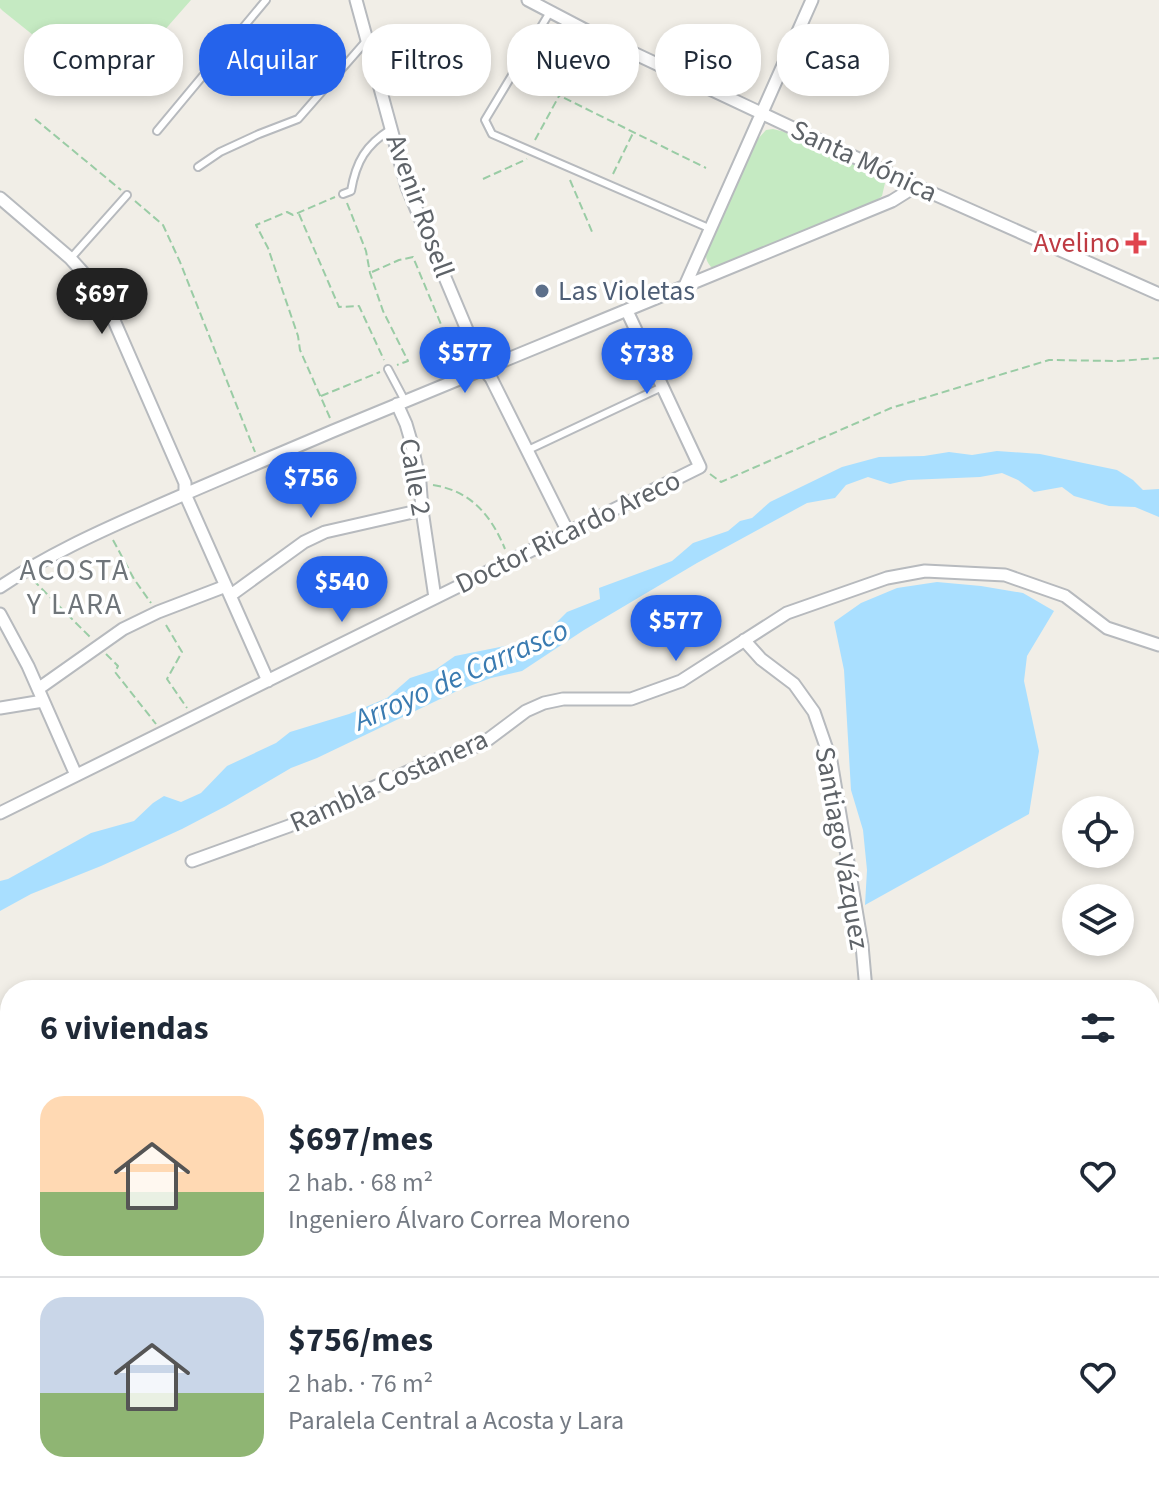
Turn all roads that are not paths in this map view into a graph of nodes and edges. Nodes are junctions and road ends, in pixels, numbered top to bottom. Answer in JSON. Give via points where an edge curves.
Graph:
{"nodes":[{"id":1,"x":266,"y":0,"type":"edge"},
{"id":2,"x":356,"y":0,"type":"edge"},
{"id":3,"x":528,"y":0,"type":"edge"},
{"id":4,"x":812,"y":0,"type":"edge"},
{"id":5,"x":550,"y":12,"type":"junction"},
{"id":6,"x":363,"y":24,"type":"edge"},
{"id":7,"x":362,"y":46,"type":"edge"},
{"id":8,"x":382,"y":96,"type":"edge"},
{"id":9,"x":762,"y":113,"type":"junction"},
{"id":10,"x":391,"y":129,"type":"junction"},
{"id":11,"x":157,"y":131,"type":"dead end"},
{"id":12,"x":198,"y":167,"type":"dead end"},
{"id":13,"x":916,"y":186,"type":"junction"},
{"id":14,"x":343,"y":194,"type":"road end"},
{"id":15,"x":127,"y":195,"type":"road end"},
{"id":16,"x":0,"y":198,"type":"edge"},
{"id":17,"x":711,"y":229,"type":"junction"},
{"id":18,"x":70,"y":258,"type":"junction"},
{"id":19,"x":684,"y":288,"type":"junction"},
{"id":20,"x":1159,"y":294,"type":"edge"},
{"id":21,"x":627,"y":311,"type":"junction"},
{"id":22,"x":483,"y":368,"type":"junction"},
{"id":23,"x":388,"y":369,"type":"road end"},
{"id":24,"x":662,"y":387,"type":"junction"},
{"id":25,"x":401,"y":403,"type":"junction"},
{"id":26,"x":526,"y":451,"type":"junction"},
{"id":27,"x":185,"y":494,"type":"junction"},
{"id":28,"x":422,"y":510,"type":"junction"},
{"id":29,"x":568,"y":532,"type":"junction"},
{"id":30,"x":0,"y":587,"type":"edge"},
{"id":31,"x":228,"y":590,"type":"junction"},
{"id":32,"x":435,"y":598,"type":"junction"},
{"id":33,"x":0,"y":614,"type":"edge"},
{"id":34,"x":744,"y":640,"type":"junction"},
{"id":35,"x":1159,"y":645,"type":"edge"},
{"id":36,"x":268,"y":681,"type":"junction"},
{"id":37,"x":40,"y":695,"type":"junction"},
{"id":38,"x":0,"y":708,"type":"edge"},
{"id":39,"x":76,"y":775,"type":"junction"},
{"id":40,"x":0,"y":813,"type":"edge"},
{"id":41,"x":192,"y":861,"type":"dead end"},
{"id":42,"x":865,"y":980,"type":"edge"}],
"edges":[{"from":1,"to":11,"type":"lane"},
{"from":2,"to":6,"type":"street","name":"Avenir Rosell"},
{"from":3,"to":5,"type":"street","name":"Santa Mónica"},
{"from":4,"to":9,"type":"street"},
{"from":5,"to":9,"type":"street","name":"Santa Mónica"},
{"from":5,"to":17,"type":"lane","via":[[485,120],[492,134]]},
{"from":7,"to":12,"type":"lane","via":[[298,119],[220,152]]},
{"from":8,"to":10,"type":"street","name":"Avenir Rosell"},
{"from":9,"to":13,"type":"street","name":"Santa Mónica"},
{"from":9,"to":17,"type":"street"},
{"from":10,"to":14,"type":"lane","via":[[361,157],[351,191]]},
{"from":10,"to":22,"type":"street","name":"Avenir Rosell","via":[[407,187]]},
{"from":13,"to":19,"type":"street","via":[[892,201]]},
{"from":13,"to":20,"type":"street","name":"Santa Mónica"},
{"from":15,"to":18,"type":"lane"},
{"from":16,"to":18,"type":"street"},
{"from":17,"to":19,"type":"street"},
{"from":18,"to":27,"type":"street","via":[[109,309],[185,483]]},
{"from":19,"to":21,"type":"street"},
{"from":21,"to":22,"type":"street"},
{"from":21,"to":24,"type":"street"},
{"from":22,"to":25,"type":"street"},
{"from":22,"to":26,"type":"street","name":"Avenir Rosell"},
{"from":23,"to":25,"type":"lane"},
{"from":24,"to":26,"type":"lane"},
{"from":24,"to":29,"type":"street","name":"Doctor Ricardo Areco","via":[[700,467]]},
{"from":25,"to":27,"type":"street"},
{"from":25,"to":28,"type":"street","name":"Calle 2"},
{"from":26,"to":29,"type":"street","name":"Avenir Rosell"},
{"from":27,"to":30,"type":"street","via":[[65,548]]},
{"from":27,"to":31,"type":"street"},
{"from":28,"to":31,"type":"street","via":[[325,532]]},
{"from":28,"to":32,"type":"street","name":"Calle 2"},
{"from":29,"to":32,"type":"street","name":"Doctor Ricardo Areco"},
{"from":31,"to":36,"type":"street"},
{"from":31,"to":37,"type":"street","via":[[123,629]]},
{"from":32,"to":36,"type":"street","name":"Doctor Ricardo Areco"},
{"from":33,"to":37,"type":"street"},
{"from":34,"to":35,"type":"street","name":"Rambla Costanera","via":[[787,613],[887,578],[925,571],[1005,575],[1065,596],[1107,628]]},
{"from":34,"to":41,"type":"street","name":"Rambla Costanera","via":[[681,681],[631,699],[544,703],[482,744]]},
{"from":34,"to":42,"type":"street","name":"Santiago Vázquez","via":[[794,684],[814,712],[831,761]]},
{"from":36,"to":39,"type":"street","name":"Doctor Ricardo Areco"},
{"from":37,"to":38,"type":"street"},
{"from":37,"to":39,"type":"street"},
{"from":39,"to":40,"type":"street","name":"Doctor Ricardo Areco"}]}
